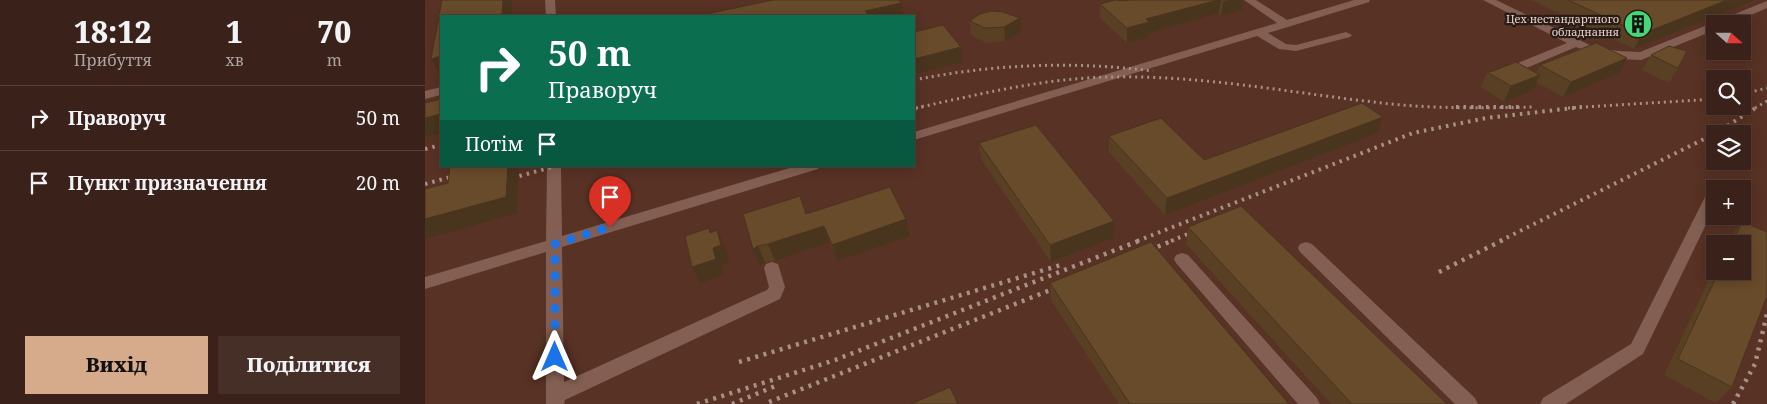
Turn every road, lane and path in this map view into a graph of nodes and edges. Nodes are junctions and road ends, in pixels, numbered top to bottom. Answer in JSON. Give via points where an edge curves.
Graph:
{"nodes":[{"id":1,"x":550,"y":0,"type":"edge"},
{"id":2,"x":1249,"y":0,"type":"edge"},
{"id":3,"x":1365,"y":0,"type":"edge"},
{"id":4,"x":1488,"y":0,"type":"edge"},
{"id":5,"x":1767,"y":4,"type":"edge"},
{"id":6,"x":551,"y":15,"type":"edge"},
{"id":7,"x":1741,"y":15,"type":"edge"},
{"id":8,"x":1286,"y":24,"type":"junction"},
{"id":9,"x":1706,"y":30,"type":"edge"},
{"id":10,"x":1258,"y":32,"type":"junction"},
{"id":11,"x":1346,"y":35,"type":"dead end"},
{"id":12,"x":1577,"y":43,"type":"junction"},
{"id":13,"x":1495,"y":77,"type":"edge"},
{"id":14,"x":440,"y":91,"type":"edge"},
{"id":15,"x":425,"y":95,"type":"edge"},
{"id":16,"x":915,"y":136,"type":"edge"},
{"id":17,"x":554,"y":167,"type":"edge"},
{"id":18,"x":810,"y":167,"type":"edge"},
{"id":19,"x":1706,"y":209,"type":"edge"},
{"id":20,"x":555,"y":244,"type":"junction"},
{"id":21,"x":1306,"y":248,"type":"dead end"},
{"id":22,"x":1182,"y":259,"type":"dead end"},
{"id":23,"x":772,"y":268,"type":"dead end"},
{"id":24,"x":425,"y":283,"type":"edge"},
{"id":25,"x":555,"y":399,"type":"edge"},
{"id":26,"x":1310,"y":404,"type":"edge"},
{"id":27,"x":1468,"y":404,"type":"edge"},
{"id":28,"x":1550,"y":404,"type":"edge"}],
"edges":[{"from":1,"to":6,"type":"lane"},
{"from":2,"to":8,"type":"lane"},
{"from":3,"to":8,"type":"lane"},
{"from":4,"to":12,"type":"lane"},
{"from":5,"to":7,"type":"lane"},
{"from":8,"to":10,"type":"lane"},
{"from":9,"to":12,"type":"lane","via":[[1641,56],[1591,50]]},
{"from":10,"to":11,"type":"lane","via":[[1283,47],[1296,48]]},
{"from":10,"to":16,"type":"lane"},
{"from":12,"to":13,"type":"lane"},
{"from":14,"to":15,"type":"lane"},
{"from":17,"to":20,"type":"lane"},
{"from":18,"to":20,"type":"lane"},
{"from":19,"to":28,"type":"lane","via":[[1637,349]]},
{"from":20,"to":24,"type":"lane"},
{"from":20,"to":25,"type":"lane"},
{"from":21,"to":27,"type":"lane"},
{"from":22,"to":26,"type":"lane"},
{"from":23,"to":25,"type":"lane","via":[[777,287],[775,294]]}]}
